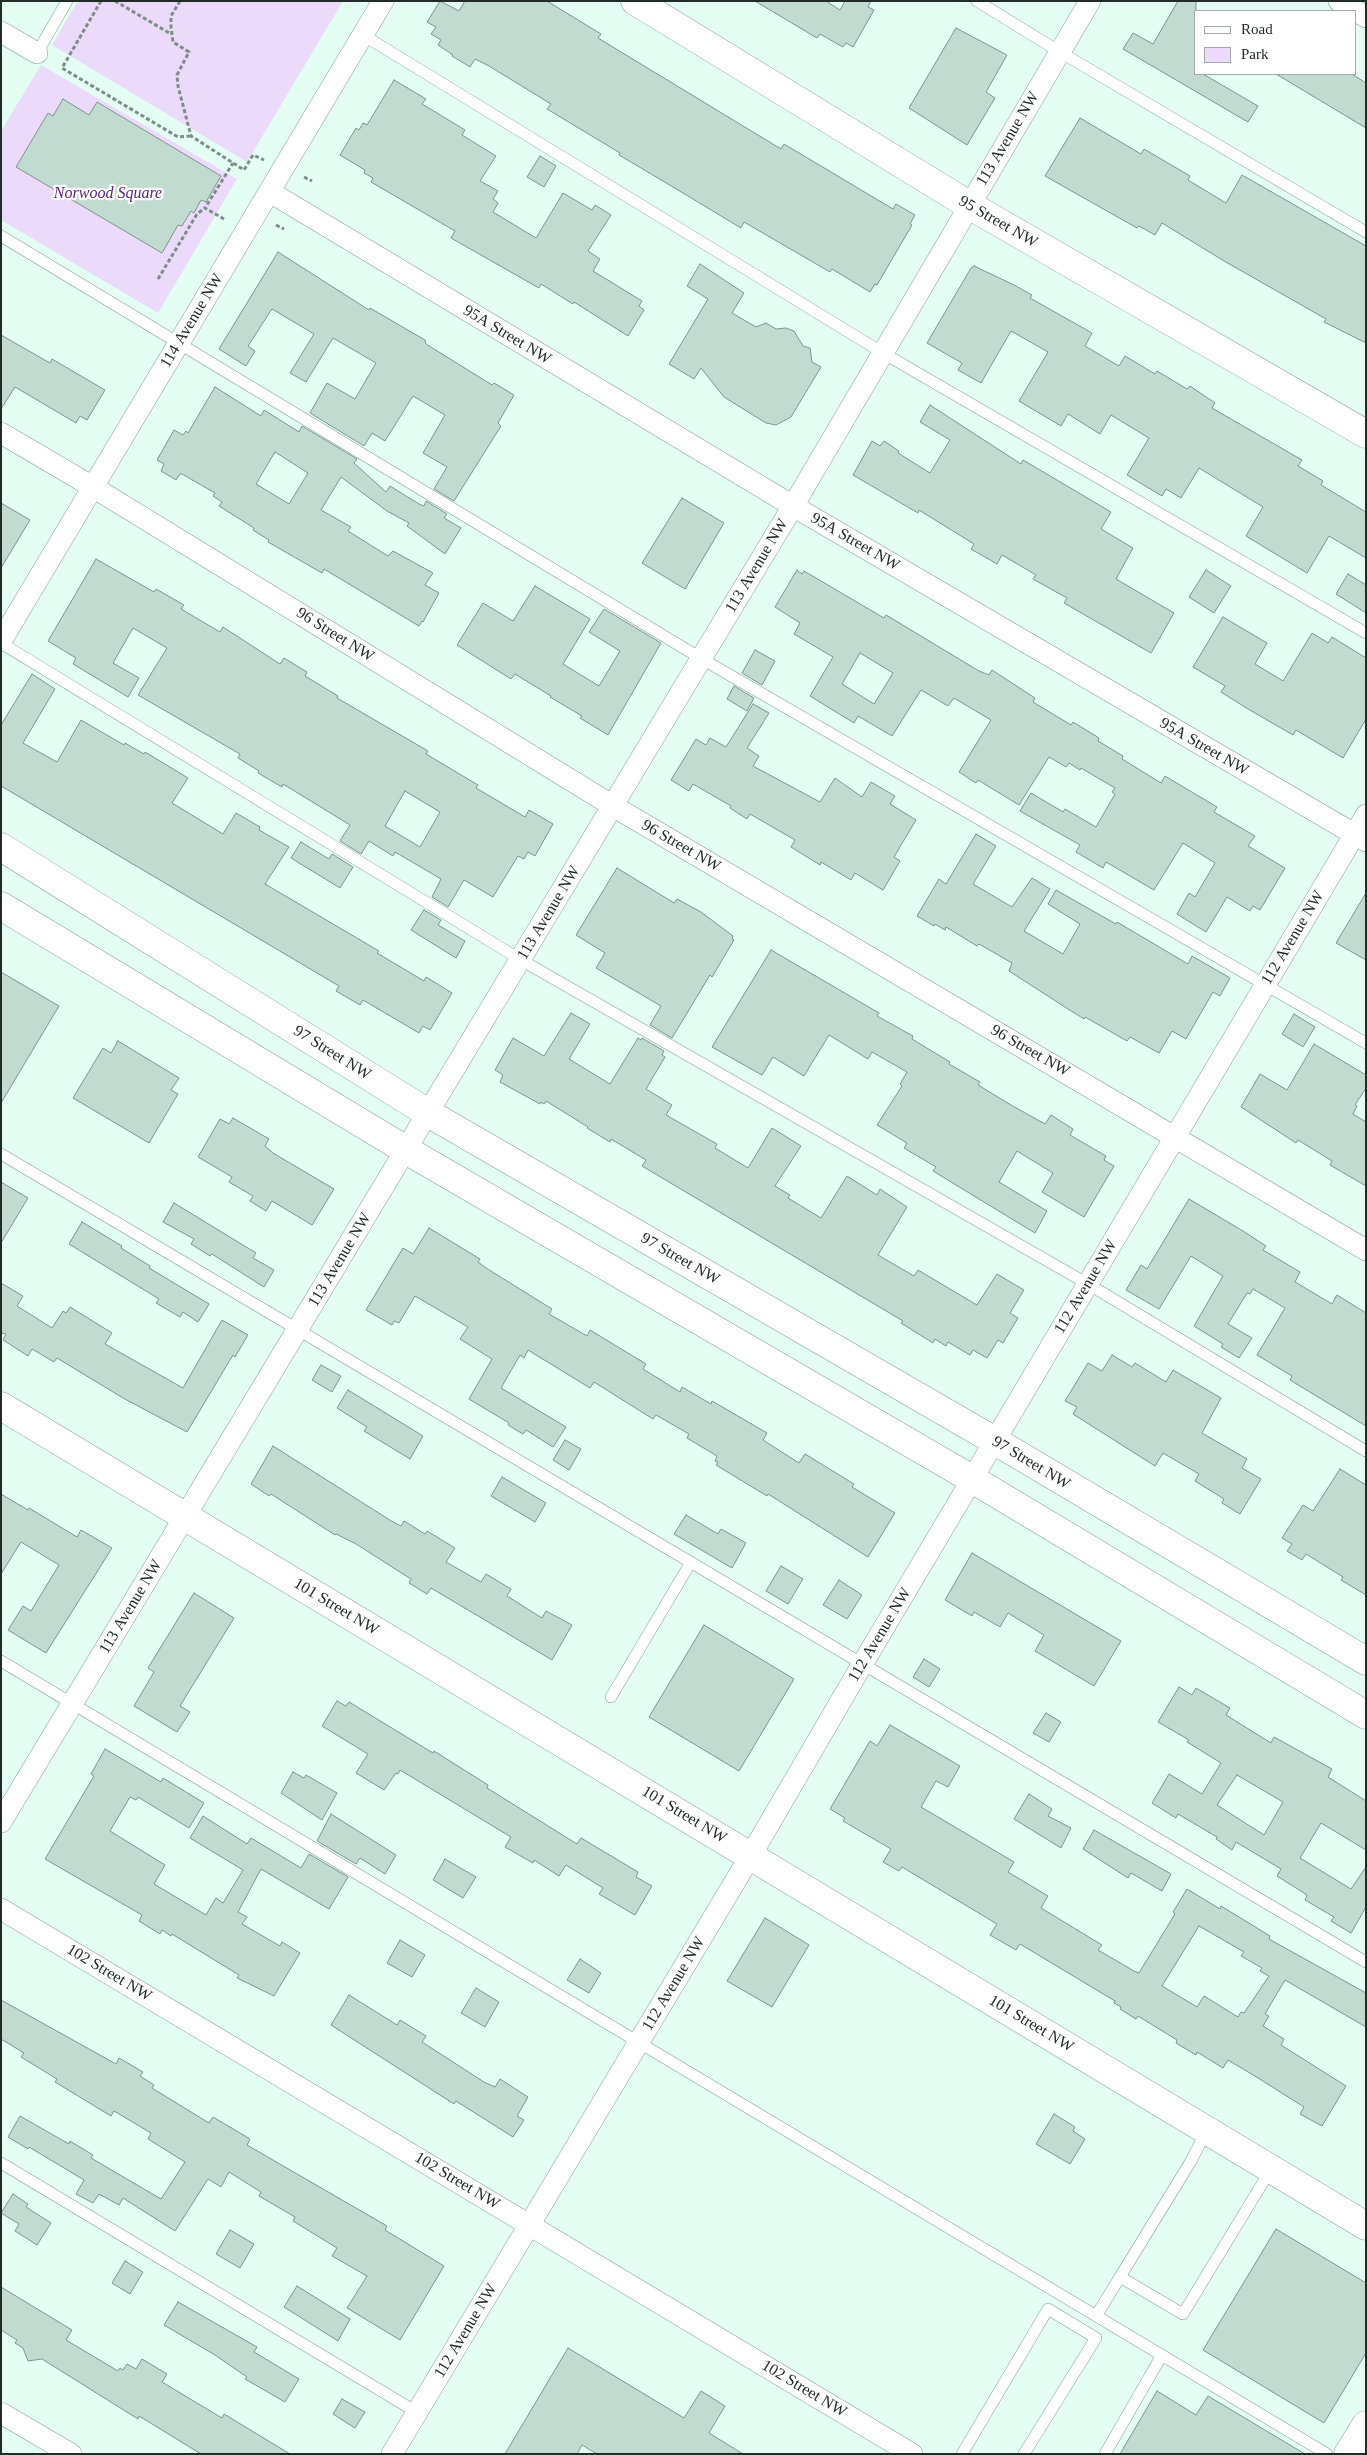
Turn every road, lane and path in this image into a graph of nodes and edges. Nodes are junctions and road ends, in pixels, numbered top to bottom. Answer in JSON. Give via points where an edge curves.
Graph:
{"nodes":[{"id":1,"x":68,"y":1,"type":"edge"},
{"id":2,"x":101,"y":1,"type":"edge"},
{"id":3,"x":115,"y":1,"type":"edge"},
{"id":4,"x":180,"y":1,"type":"edge"},
{"id":5,"x":383,"y":1,"type":"edge"},
{"id":6,"x":635,"y":1,"type":"edge"},
{"id":7,"x":977,"y":1,"type":"edge"},
{"id":8,"x":1090,"y":1,"type":"edge"},
{"id":9,"x":1339,"y":1,"type":"edge"},
{"id":10,"x":1354,"y":10,"type":"edge"},
{"id":11,"x":1,"y":32,"type":"edge"},
{"id":12,"x":172,"y":35,"type":"junction"},
{"id":13,"x":363,"y":35,"type":"junction"},
{"id":14,"x":1060,"y":52,"type":"junction"},
{"id":15,"x":37,"y":53,"type":"joint"},
{"id":16,"x":191,"y":136,"type":"junction"},
{"id":17,"x":233,"y":162,"type":"junction"},
{"id":18,"x":284,"y":168,"type":"junction"},
{"id":19,"x":312,"y":181,"type":"dead end"},
{"id":20,"x":270,"y":192,"type":"junction"},
{"id":21,"x":969,"y":205,"type":"junction"},
{"id":22,"x":205,"y":208,"type":"junction"},
{"id":23,"x":224,"y":219,"type":"dead end"},
{"id":24,"x":1366,"y":232,"type":"edge"},
{"id":25,"x":1,"y":236,"type":"edge"},
{"id":26,"x":158,"y":279,"type":"dead end"},
{"id":27,"x":180,"y":342,"type":"junction"},
{"id":28,"x":883,"y":354,"type":"junction"},
{"id":29,"x":1,"y":433,"type":"edge"},
{"id":30,"x":1366,"y":434,"type":"edge"},
{"id":31,"x":93,"y":486,"type":"junction"},
{"id":32,"x":793,"y":506,"type":"junction"},
{"id":33,"x":1366,"y":633,"type":"edge"},
{"id":34,"x":1,"y":642,"type":"edge"},
{"id":35,"x":702,"y":659,"type":"junction"},
{"id":36,"x":613,"y":806,"type":"junction"},
{"id":37,"x":1366,"y":815,"type":"edge"},
{"id":38,"x":1360,"y":838,"type":"edge"},
{"id":39,"x":1,"y":846,"type":"edge"},
{"id":40,"x":1,"y":906,"type":"edge"},
{"id":41,"x":521,"y":960,"type":"junction"},
{"id":42,"x":1266,"y":984,"type":"junction"},
{"id":43,"x":1366,"y":1043,"type":"edge"},
{"id":44,"x":428,"y":1114,"type":"junction"},
{"id":45,"x":1176,"y":1137,"type":"junction"},
{"id":46,"x":406,"y":1150,"type":"junction"},
{"id":47,"x":1,"y":1154,"type":"edge"},
{"id":48,"x":1366,"y":1250,"type":"edge"},
{"id":49,"x":1088,"y":1284,"type":"junction"},
{"id":50,"x":298,"y":1329,"type":"junction"},
{"id":51,"x":1,"y":1406,"type":"edge"},
{"id":52,"x":995,"y":1441,"type":"junction"},
{"id":53,"x":1366,"y":1451,"type":"edge"},
{"id":54,"x":972,"y":1479,"type":"junction"},
{"id":55,"x":185,"y":1517,"type":"junction"},
{"id":56,"x":692,"y":1562,"type":"junction"},
{"id":57,"x":1,"y":1661,"type":"edge"},
{"id":58,"x":1366,"y":1661,"type":"edge"},
{"id":59,"x":863,"y":1663,"type":"junction"},
{"id":60,"x":611,"y":1697,"type":"dead end"},
{"id":61,"x":72,"y":1704,"type":"junction"},
{"id":62,"x":1366,"y":1715,"type":"edge"},
{"id":63,"x":1,"y":1822,"type":"edge"},
{"id":64,"x":751,"y":1856,"type":"junction"},
{"id":65,"x":1,"y":1909,"type":"edge"},
{"id":66,"x":1366,"y":1962,"type":"edge"},
{"id":67,"x":638,"y":2043,"type":"junction"},
{"id":68,"x":1207,"y":2130,"type":"junction"},
{"id":69,"x":1,"y":2163,"type":"edge"},
{"id":70,"x":1271,"y":2169,"type":"junction"},
{"id":71,"x":530,"y":2224,"type":"junction"},
{"id":72,"x":1366,"y":2226,"type":"edge"},
{"id":73,"x":1120,"y":2276,"type":"junction"},
{"id":74,"x":1096,"y":2316,"type":"junction"},
{"id":75,"x":1162,"y":2355,"type":"junction"},
{"id":76,"x":1,"y":2412,"type":"edge"},
{"id":77,"x":418,"y":2413,"type":"junction"},
{"id":78,"x":1366,"y":2425,"type":"edge"},
{"id":79,"x":71,"y":2454,"type":"edge"},
{"id":80,"x":392,"y":2454,"type":"edge"},
{"id":81,"x":912,"y":2454,"type":"edge"},
{"id":82,"x":962,"y":2454,"type":"edge"},
{"id":83,"x":1024,"y":2454,"type":"edge"},
{"id":84,"x":1105,"y":2454,"type":"edge"},
{"id":85,"x":1328,"y":2454,"type":"edge"},
{"id":86,"x":1348,"y":2454,"type":"edge"}],
"edges":[{"from":1,"to":15,"type":"lane"},
{"from":2,"to":16,"type":"path","via":[[62,68],[178,137]]},
{"from":3,"to":12,"type":"path"},
{"from":4,"to":12,"type":"path","via":[[171,16]]},
{"from":5,"to":13,"type":"street","name":"114 Avenue NW"},
{"from":6,"to":21,"type":"main road","name":"95 Street NW"},
{"from":7,"to":14,"type":"lane"},
{"from":8,"to":14,"type":"street","name":"113 Avenue NW"},
{"from":9,"to":10,"type":"street"},
{"from":11,"to":15,"type":"street"},
{"from":12,"to":16,"type":"path","via":[[173,42],[190,52],[178,75],[178,86]]},
{"from":13,"to":18,"type":"street","name":"114 Avenue NW"},
{"from":13,"to":28,"type":"lane"},
{"from":14,"to":21,"type":"street","name":"113 Avenue NW"},
{"from":14,"to":24,"type":"lane"},
{"from":16,"to":17,"type":"path"},
{"from":17,"to":18,"type":"path","via":[[244,170],[253,154]]},
{"from":17,"to":22,"type":"path"},
{"from":18,"to":19,"type":"path"},
{"from":18,"to":20,"type":"street","name":"114 Avenue NW"},
{"from":20,"to":27,"type":"street","name":"114 Avenue NW"},
{"from":20,"to":32,"type":"street","name":"95A Street NW"},
{"from":21,"to":28,"type":"street","name":"113 Avenue NW"},
{"from":21,"to":30,"type":"main road","name":"95 Street NW"},
{"from":22,"to":23,"type":"path"},
{"from":22,"to":26,"type":"path","via":[[197,214]]},
{"from":25,"to":27,"type":"lane"},
{"from":27,"to":31,"type":"street","name":"114 Avenue NW"},
{"from":27,"to":35,"type":"lane"},
{"from":28,"to":32,"type":"street","name":"113 Avenue NW"},
{"from":28,"to":33,"type":"lane"},
{"from":29,"to":31,"type":"street","name":"96 Street NW"},
{"from":31,"to":34,"type":"street","name":"114 Avenue NW"},
{"from":31,"to":36,"type":"street","name":"96 Street NW"},
{"from":32,"to":35,"type":"street","name":"113 Avenue NW"},
{"from":32,"to":38,"type":"street","name":"95A Street NW"},
{"from":34,"to":41,"type":"lane"},
{"from":35,"to":36,"type":"street","name":"113 Avenue NW"},
{"from":35,"to":42,"type":"lane"},
{"from":36,"to":41,"type":"street","name":"113 Avenue NW"},
{"from":36,"to":45,"type":"street","name":"96 Street NW"},
{"from":37,"to":38,"type":"street","name":"112 Avenue NW"},
{"from":38,"to":42,"type":"street","name":"112 Avenue NW"},
{"from":39,"to":44,"type":"main road","name":"97 Street NW"},
{"from":40,"to":46,"type":"main road"},
{"from":41,"to":44,"type":"street","name":"113 Avenue NW"},
{"from":41,"to":49,"type":"lane"},
{"from":42,"to":43,"type":"lane"},
{"from":42,"to":45,"type":"street","name":"112 Avenue NW"},
{"from":44,"to":46,"type":"street","name":"113 Avenue NW"},
{"from":44,"to":52,"type":"main road","name":"97 Street NW"},
{"from":45,"to":48,"type":"street","name":"96 Street NW"},
{"from":45,"to":49,"type":"street","name":"112 Avenue NW"},
{"from":46,"to":50,"type":"street","name":"113 Avenue NW"},
{"from":46,"to":54,"type":"main road"},
{"from":47,"to":50,"type":"lane"},
{"from":49,"to":52,"type":"street","name":"112 Avenue NW"},
{"from":49,"to":53,"type":"lane"},
{"from":50,"to":55,"type":"street","name":"113 Avenue NW"},
{"from":50,"to":56,"type":"lane"},
{"from":51,"to":55,"type":"main road","name":"101 Street NW"},
{"from":52,"to":54,"type":"street","name":"112 Avenue NW"},
{"from":52,"to":58,"type":"main road","name":"97 Street NW"},
{"from":54,"to":59,"type":"street","name":"112 Avenue NW"},
{"from":54,"to":62,"type":"main road"},
{"from":55,"to":61,"type":"street","name":"113 Avenue NW"},
{"from":55,"to":64,"type":"main road","name":"101 Street NW"},
{"from":56,"to":59,"type":"lane"},
{"from":56,"to":60,"type":"lane"},
{"from":57,"to":61,"type":"lane"},
{"from":59,"to":64,"type":"street","name":"112 Avenue NW"},
{"from":59,"to":66,"type":"lane"},
{"from":61,"to":63,"type":"street","name":"113 Avenue NW"},
{"from":61,"to":67,"type":"lane"},
{"from":64,"to":67,"type":"street","name":"112 Avenue NW"},
{"from":64,"to":68,"type":"main road","name":"101 Street NW"},
{"from":65,"to":71,"type":"street","name":"102 Street NW"},
{"from":67,"to":71,"type":"street","name":"112 Avenue NW"},
{"from":67,"to":74,"type":"lane"},
{"from":68,"to":70,"type":"main road","name":"101 Street NW"},
{"from":68,"to":73,"type":"lane"},
{"from":69,"to":77,"type":"lane"},
{"from":70,"to":72,"type":"main road","name":"101 Street NW"},
{"from":70,"to":73,"type":"lane","via":[[1183,2314]]},
{"from":71,"to":77,"type":"street","name":"112 Avenue NW"},
{"from":71,"to":81,"type":"street","name":"102 Street NW"},
{"from":73,"to":74,"type":"lane"},
{"from":74,"to":75,"type":"lane"},
{"from":75,"to":84,"type":"lane"},
{"from":75,"to":85,"type":"lane"},
{"from":76,"to":79,"type":"street"},
{"from":77,"to":80,"type":"street","name":"112 Avenue NW"},
{"from":78,"to":86,"type":"main road"},
{"from":82,"to":83,"type":"lane","via":[[1048,2309],[1096,2338]]}]}
